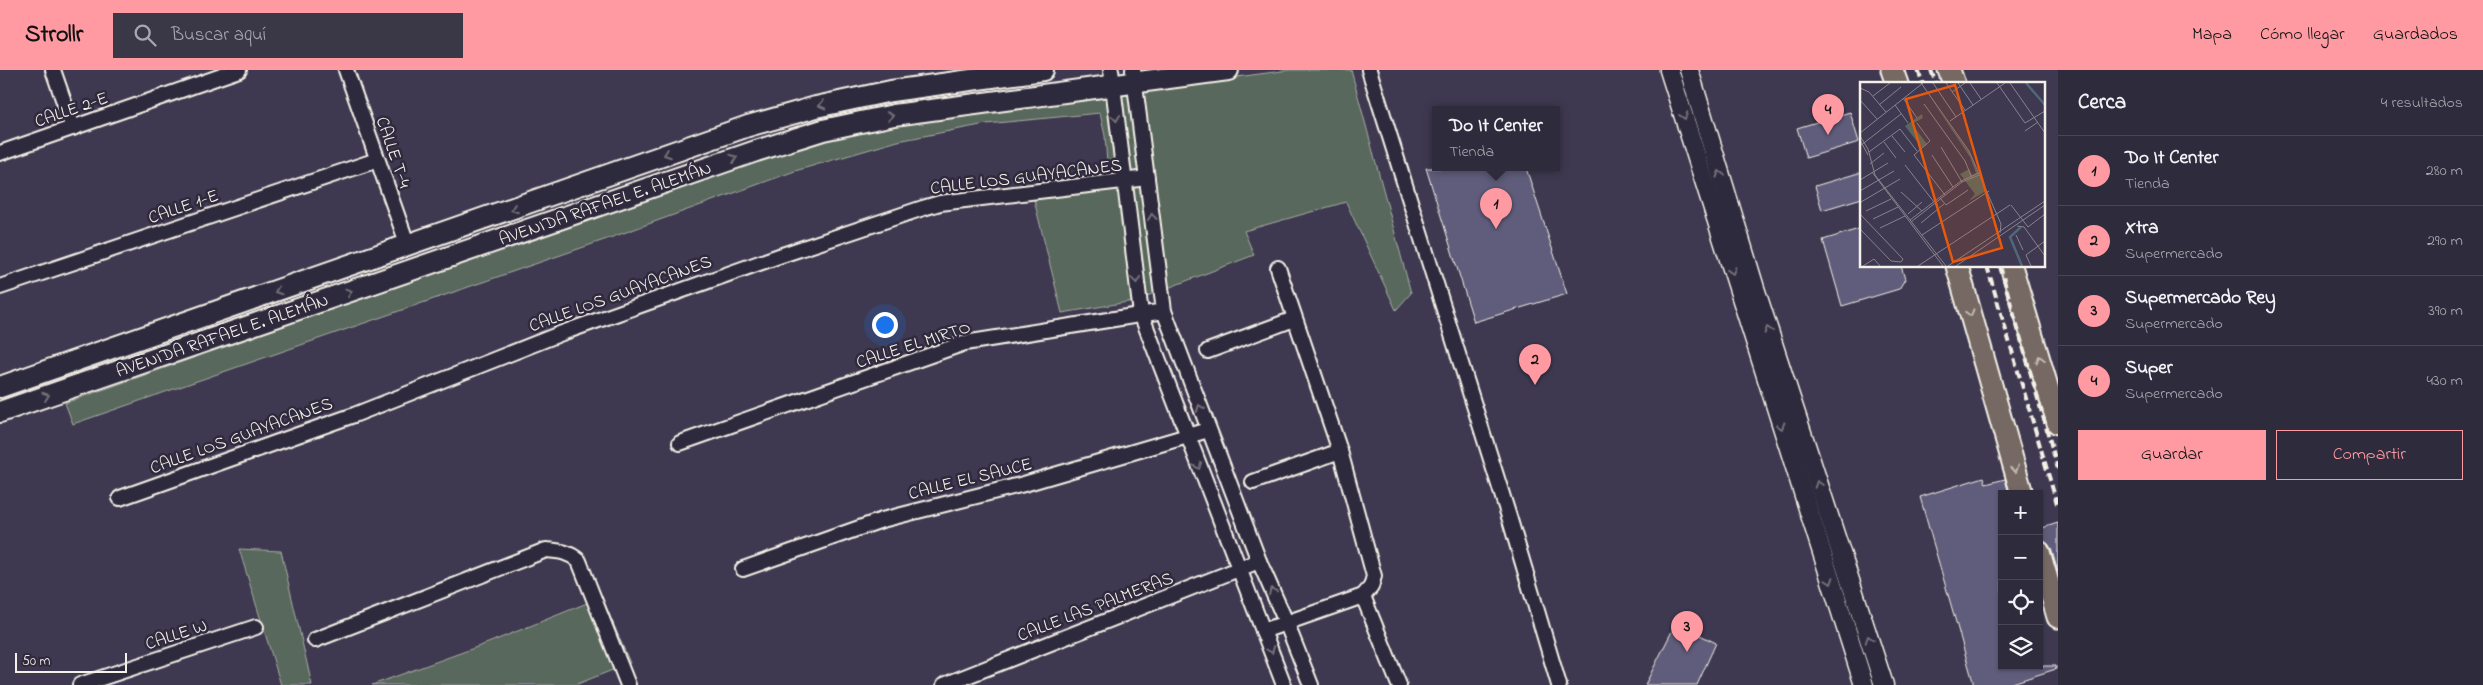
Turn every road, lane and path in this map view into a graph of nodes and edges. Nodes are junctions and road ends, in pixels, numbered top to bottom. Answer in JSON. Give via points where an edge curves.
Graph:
{"nodes":[{"id":1,"x":53,"y":70,"type":"edge"},
{"id":2,"x":239,"y":70,"type":"edge"},
{"id":3,"x":346,"y":70,"type":"edge"},
{"id":4,"x":1043,"y":70,"type":"edge"},
{"id":5,"x":1228,"y":70,"type":"edge"},
{"id":6,"x":1369,"y":70,"type":"edge"},
{"id":7,"x":1669,"y":70,"type":"edge"},
{"id":8,"x":1689,"y":70,"type":"edge"},
{"id":9,"x":1892,"y":70,"type":"edge"},
{"id":10,"x":1949,"y":70,"type":"edge"},
{"id":11,"x":1134,"y":76,"type":"edge"},
{"id":12,"x":1112,"y":78,"type":"edge"},
{"id":13,"x":1896,"y":82,"type":"edge"},
{"id":14,"x":1953,"y":82,"type":"edge"},
{"id":15,"x":73,"y":128,"type":"junction"},
{"id":16,"x":0,"y":154,"type":"edge"},
{"id":17,"x":377,"y":160,"type":"junction"},
{"id":18,"x":1147,"y":178,"type":"junction"},
{"id":19,"x":1123,"y":182,"type":"junction"},
{"id":20,"x":408,"y":246,"type":"junction"},
{"id":21,"x":1278,"y":268,"type":"dead end"},
{"id":22,"x":1958,"y":268,"type":"edge"},
{"id":23,"x":2012,"y":268,"type":"edge"},
{"id":24,"x":0,"y":287,"type":"edge"},
{"id":25,"x":1164,"y":311,"type":"junction"},
{"id":26,"x":1141,"y":314,"type":"junction"},
{"id":27,"x":1294,"y":319,"type":"junction"},
{"id":28,"x":1208,"y":350,"type":"dead end"},
{"id":29,"x":0,"y":387,"type":"edge"},
{"id":30,"x":0,"y":412,"type":"edge"},
{"id":31,"x":2058,"y":423,"type":"edge"},
{"id":32,"x":1208,"y":430,"type":"junction"},
{"id":33,"x":1187,"y":436,"type":"junction"},
{"id":34,"x":680,"y":443,"type":"dead end"},
{"id":35,"x":1340,"y":451,"type":"junction"},
{"id":36,"x":1254,"y":482,"type":"dead end"},
{"id":37,"x":2021,"y":490,"type":"edge"},
{"id":38,"x":120,"y":498,"type":"dead end"},
{"id":39,"x":1259,"y":562,"type":"junction"},
{"id":40,"x":2043,"y":566,"type":"edge"},
{"id":41,"x":743,"y":569,"type":"dead end"},
{"id":42,"x":1238,"y":570,"type":"junction"},
{"id":43,"x":1363,"y":596,"type":"junction"},
{"id":44,"x":2058,"y":617,"type":"edge"},
{"id":45,"x":1286,"y":622,"type":"junction"},
{"id":46,"x":256,"y":627,"type":"dead end"},
{"id":47,"x":1263,"y":631,"type":"junction"},
{"id":48,"x":315,"y":640,"type":"dead end"},
{"id":49,"x":80,"y":685,"type":"edge"},
{"id":50,"x":628,"y":685,"type":"edge"},
{"id":51,"x":944,"y":685,"type":"edge"},
{"id":52,"x":1284,"y":685,"type":"edge"},
{"id":53,"x":1310,"y":685,"type":"edge"},
{"id":54,"x":1399,"y":685,"type":"edge"},
{"id":55,"x":1559,"y":685,"type":"edge"},
{"id":56,"x":1864,"y":685,"type":"edge"},
{"id":57,"x":1884,"y":685,"type":"edge"}],
"edges":[{"from":1,"to":15,"type":"street"},
{"from":2,"to":15,"type":"street","name":"CALLE 2-E"},
{"from":3,"to":17,"type":"street","name":"CALLE T-4"},
{"from":4,"to":20,"type":"main road","name":"AVENIDA RAFAEL E. ALEMÁN","one_way":true,"via":[[892,91],[799,111]]},
{"from":5,"to":11,"type":"main road","name":"AVENIDA RAFAEL E. ALEMÁN"},
{"from":6,"to":55,"type":"street"},
{"from":7,"to":56,"type":"street","one_way":true},
{"from":57,"to":8,"type":"street","one_way":true,"via":[[1755,288]]},
{"from":9,"to":13,"type":"main road"},
{"from":10,"to":14,"type":"main road"},
{"from":11,"to":12,"type":"main road","name":"AVENIDA RAFAEL E. ALEMÁN"},
{"from":11,"to":18,"type":"street"},
{"from":12,"to":19,"type":"street","one_way":true},
{"from":30,"to":12,"type":"main road","name":"AVENIDA RAFAEL E. ALEMÁN","one_way":true,"via":[[823,130]]},
{"from":15,"to":16,"type":"street","name":"CALLE 2-E"},
{"from":17,"to":20,"type":"street","name":"CALLE T-4"},
{"from":17,"to":24,"type":"street","name":"CALLE 1-E"},
{"from":18,"to":19,"type":"street","name":"CALLE LOS GUAYACANES"},
{"from":25,"to":18,"type":"street","one_way":true},
{"from":19,"to":26,"type":"street","one_way":true},
{"from":19,"to":38,"type":"street","name":"CALLE LOS GUAYACANES","via":[[940,203],[923,208],[580,327],[354,414]]},
{"from":20,"to":29,"type":"main road","name":"AVENIDA RAFAEL E. ALEMÁN","one_way":true},
{"from":21,"to":27,"type":"street"},
{"from":22,"to":37,"type":"main road","one_way":true},
{"from":31,"to":23,"type":"main road","one_way":true},
{"from":25,"to":26,"type":"street","name":"CALLE EL MIRTO"},
{"from":32,"to":25,"type":"street","one_way":true},
{"from":26,"to":33,"type":"street"},
{"from":26,"to":34,"type":"street","name":"CALLE EL MIRTO","via":[[965,343]]},
{"from":27,"to":28,"type":"street"},
{"from":27,"to":35,"type":"street"},
{"from":32,"to":33,"type":"street","name":"CALLE EL SAUCE"},
{"from":32,"to":39,"type":"street"},
{"from":33,"to":41,"type":"street","name":"CALLE EL SAUCE","via":[[1024,484],[882,520]]},
{"from":33,"to":42,"type":"street","one_way":true},
{"from":35,"to":36,"type":"street"},
{"from":35,"to":43,"type":"street","via":[[1374,576],[1371,587]]},
{"from":39,"to":42,"type":"street","name":"CALLE LAS PALMERAS"},
{"from":45,"to":39,"type":"street","one_way":true},
{"from":40,"to":44,"type":"main road"},
{"from":42,"to":47,"type":"street"},
{"from":42,"to":51,"type":"street","name":"CALLE LAS PALMERAS"},
{"from":43,"to":45,"type":"street"},
{"from":43,"to":54,"type":"street"},
{"from":45,"to":47,"type":"street"},
{"from":45,"to":53,"type":"street"},
{"from":46,"to":49,"type":"street","name":"CALLE W"},
{"from":47,"to":52,"type":"street","one_way":true},
{"from":48,"to":50,"type":"street","via":[[546,550],[559,551],[571,554],[579,562]]}]}
